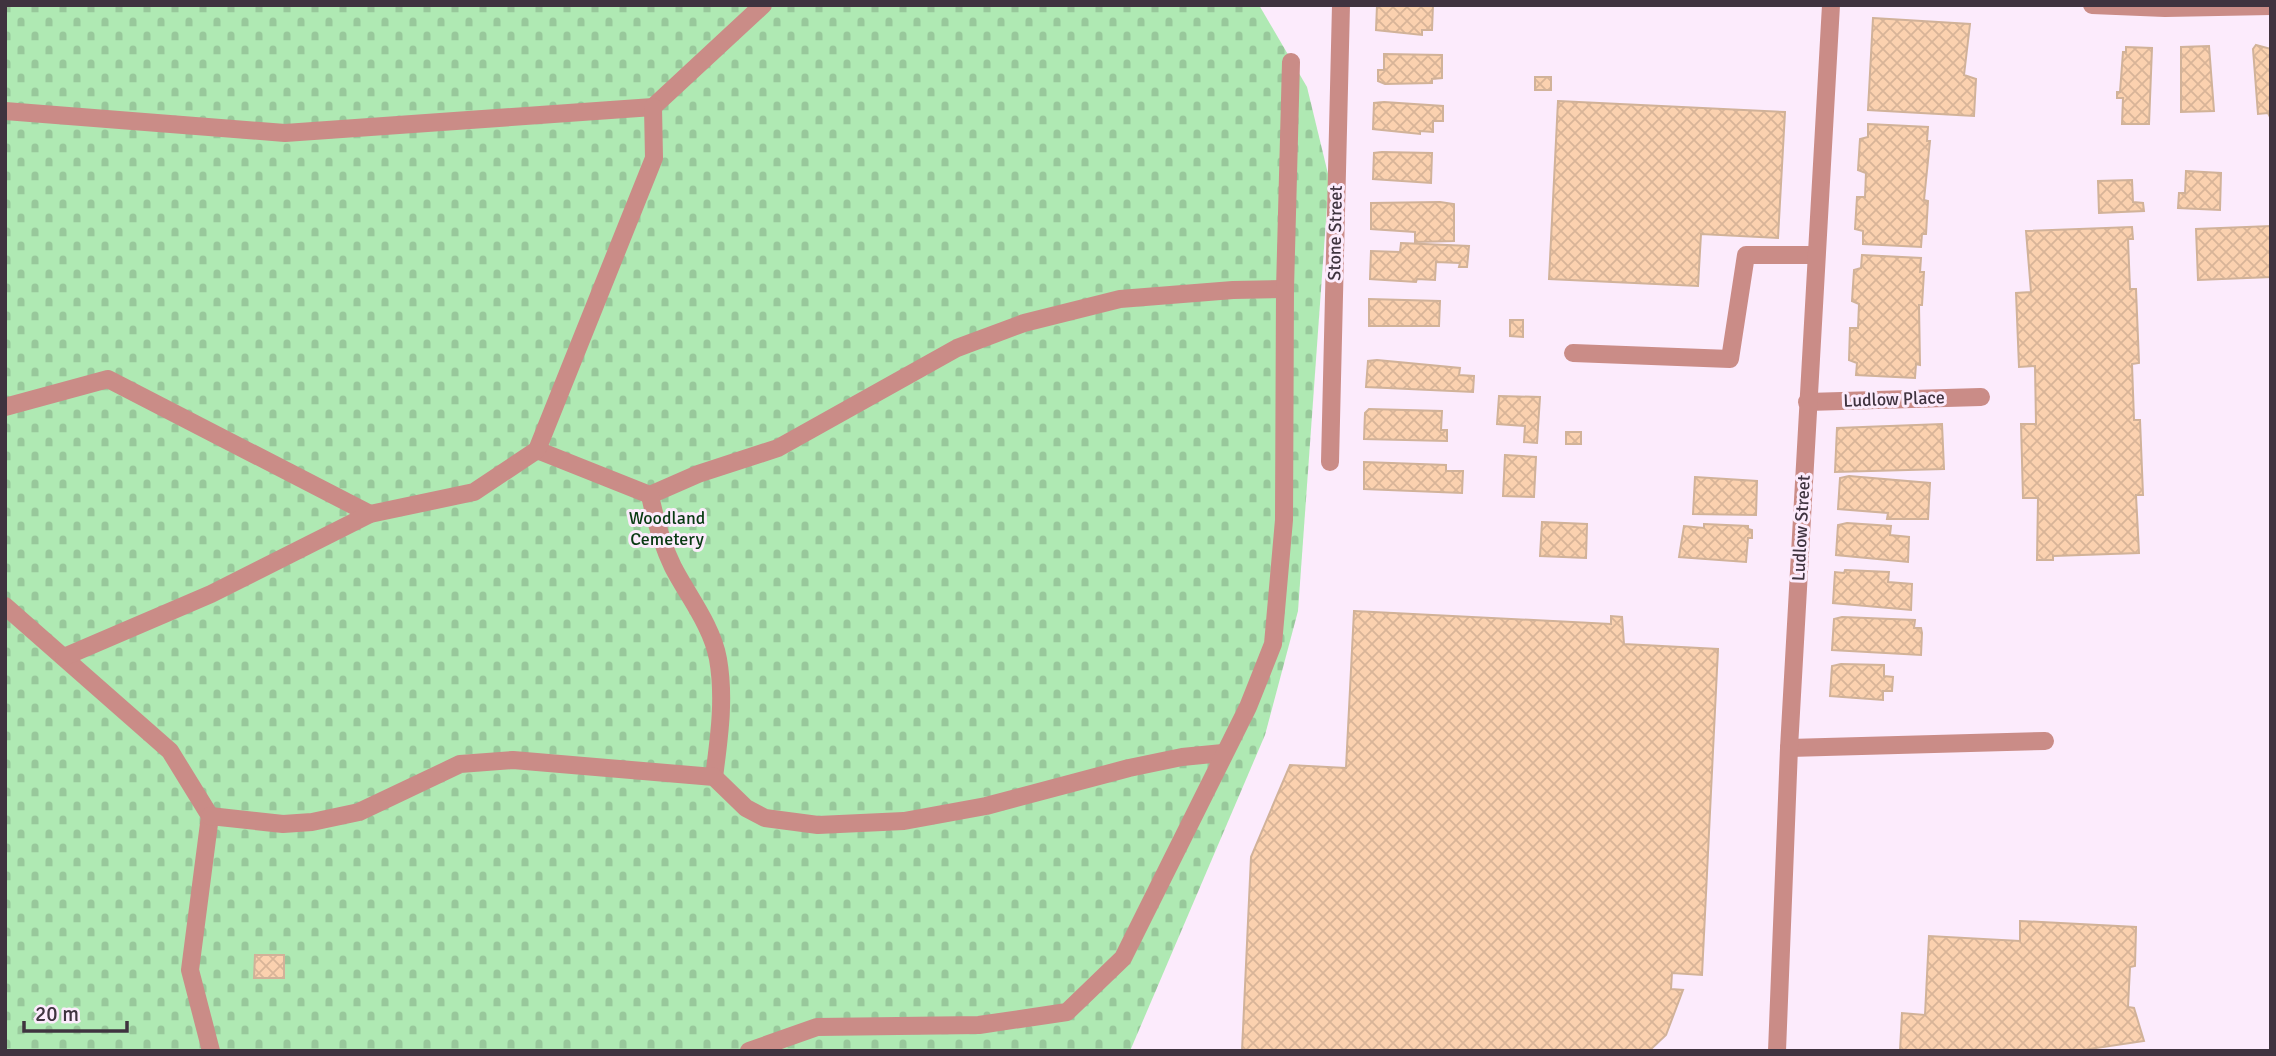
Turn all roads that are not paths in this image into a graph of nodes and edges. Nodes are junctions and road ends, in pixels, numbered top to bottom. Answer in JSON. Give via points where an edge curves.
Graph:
{"nodes":[{"id":1,"x":763,"y":5,"type":"edge"},
{"id":2,"x":1341,"y":5,"type":"edge"},
{"id":3,"x":1831,"y":5,"type":"edge"},
{"id":4,"x":2092,"y":5,"type":"edge"},
{"id":5,"x":2271,"y":6,"type":"edge"},
{"id":6,"x":1291,"y":62,"type":"dead end"},
{"id":7,"x":653,"y":107,"type":"junction"},
{"id":8,"x":5,"y":111,"type":"edge"},
{"id":9,"x":1816,"y":255,"type":"junction"},
{"id":10,"x":1285,"y":289,"type":"junction"},
{"id":11,"x":1573,"y":353,"type":"dead end"},
{"id":12,"x":1981,"y":397,"type":"dead end"},
{"id":13,"x":1807,"y":402,"type":"junction"},
{"id":14,"x":5,"y":407,"type":"edge"},
{"id":15,"x":537,"y":450,"type":"junction"},
{"id":16,"x":1330,"y":462,"type":"dead end"},
{"id":17,"x":650,"y":495,"type":"junction"},
{"id":18,"x":370,"y":514,"type":"junction"},
{"id":19,"x":5,"y":606,"type":"edge"},
{"id":20,"x":64,"y":657,"type":"junction"},
{"id":21,"x":2046,"y":741,"type":"dead end"},
{"id":22,"x":1789,"y":748,"type":"junction"},
{"id":23,"x":1223,"y":753,"type":"junction"},
{"id":24,"x":714,"y":777,"type":"junction"},
{"id":25,"x":211,"y":816,"type":"junction"},
{"id":26,"x":211,"y":1051,"type":"edge"},
{"id":27,"x":749,"y":1051,"type":"edge"},
{"id":28,"x":1777,"y":1051,"type":"edge"}],
"edges":[{"from":1,"to":7,"type":"street"},
{"from":2,"to":16,"type":"street","name":"Stone Street"},
{"from":3,"to":9,"type":"street","name":"Ludlow Street"},
{"from":4,"to":5,"type":"street"},
{"from":6,"to":10,"type":"street"},
{"from":7,"to":8,"type":"street","via":[[285,133]]},
{"from":7,"to":15,"type":"street","via":[[654,158]]},
{"from":9,"to":11,"type":"street","via":[[1746,255],[1731,359]]},
{"from":9,"to":13,"type":"street","name":"Ludlow Street"},
{"from":10,"to":17,"type":"street","via":[[1120,299],[1024,323],[957,348],[778,448]]},
{"from":10,"to":23,"type":"street","via":[[1284,520],[1273,644],[1248,707]]},
{"from":12,"to":13,"type":"street","name":"Ludlow Place"},
{"from":13,"to":22,"type":"street","name":"Ludlow Street"},
{"from":14,"to":18,"type":"street","via":[[108,379]]},
{"from":15,"to":17,"type":"street"},
{"from":15,"to":18,"type":"street","via":[[474,492]]},
{"from":17,"to":24,"type":"street","via":[[656,526],[718,657],[722,710]]},
{"from":18,"to":20,"type":"street","via":[[211,594]]},
{"from":19,"to":20,"type":"street"},
{"from":20,"to":25,"type":"street","via":[[170,751]]},
{"from":21,"to":22,"type":"street"},
{"from":22,"to":28,"type":"street","name":"Ludlow Street"},
{"from":23,"to":24,"type":"street","via":[[1129,768],[972,809],[904,821],[818,825],[765,818],[746,808]]},
{"from":23,"to":27,"type":"street","via":[[1123,958],[1067,1012],[979,1025],[817,1027]]},
{"from":24,"to":25,"type":"street","via":[[513,760],[460,764],[359,812],[312,822],[283,824]]},
{"from":25,"to":26,"type":"street","via":[[190,970]]}]}
